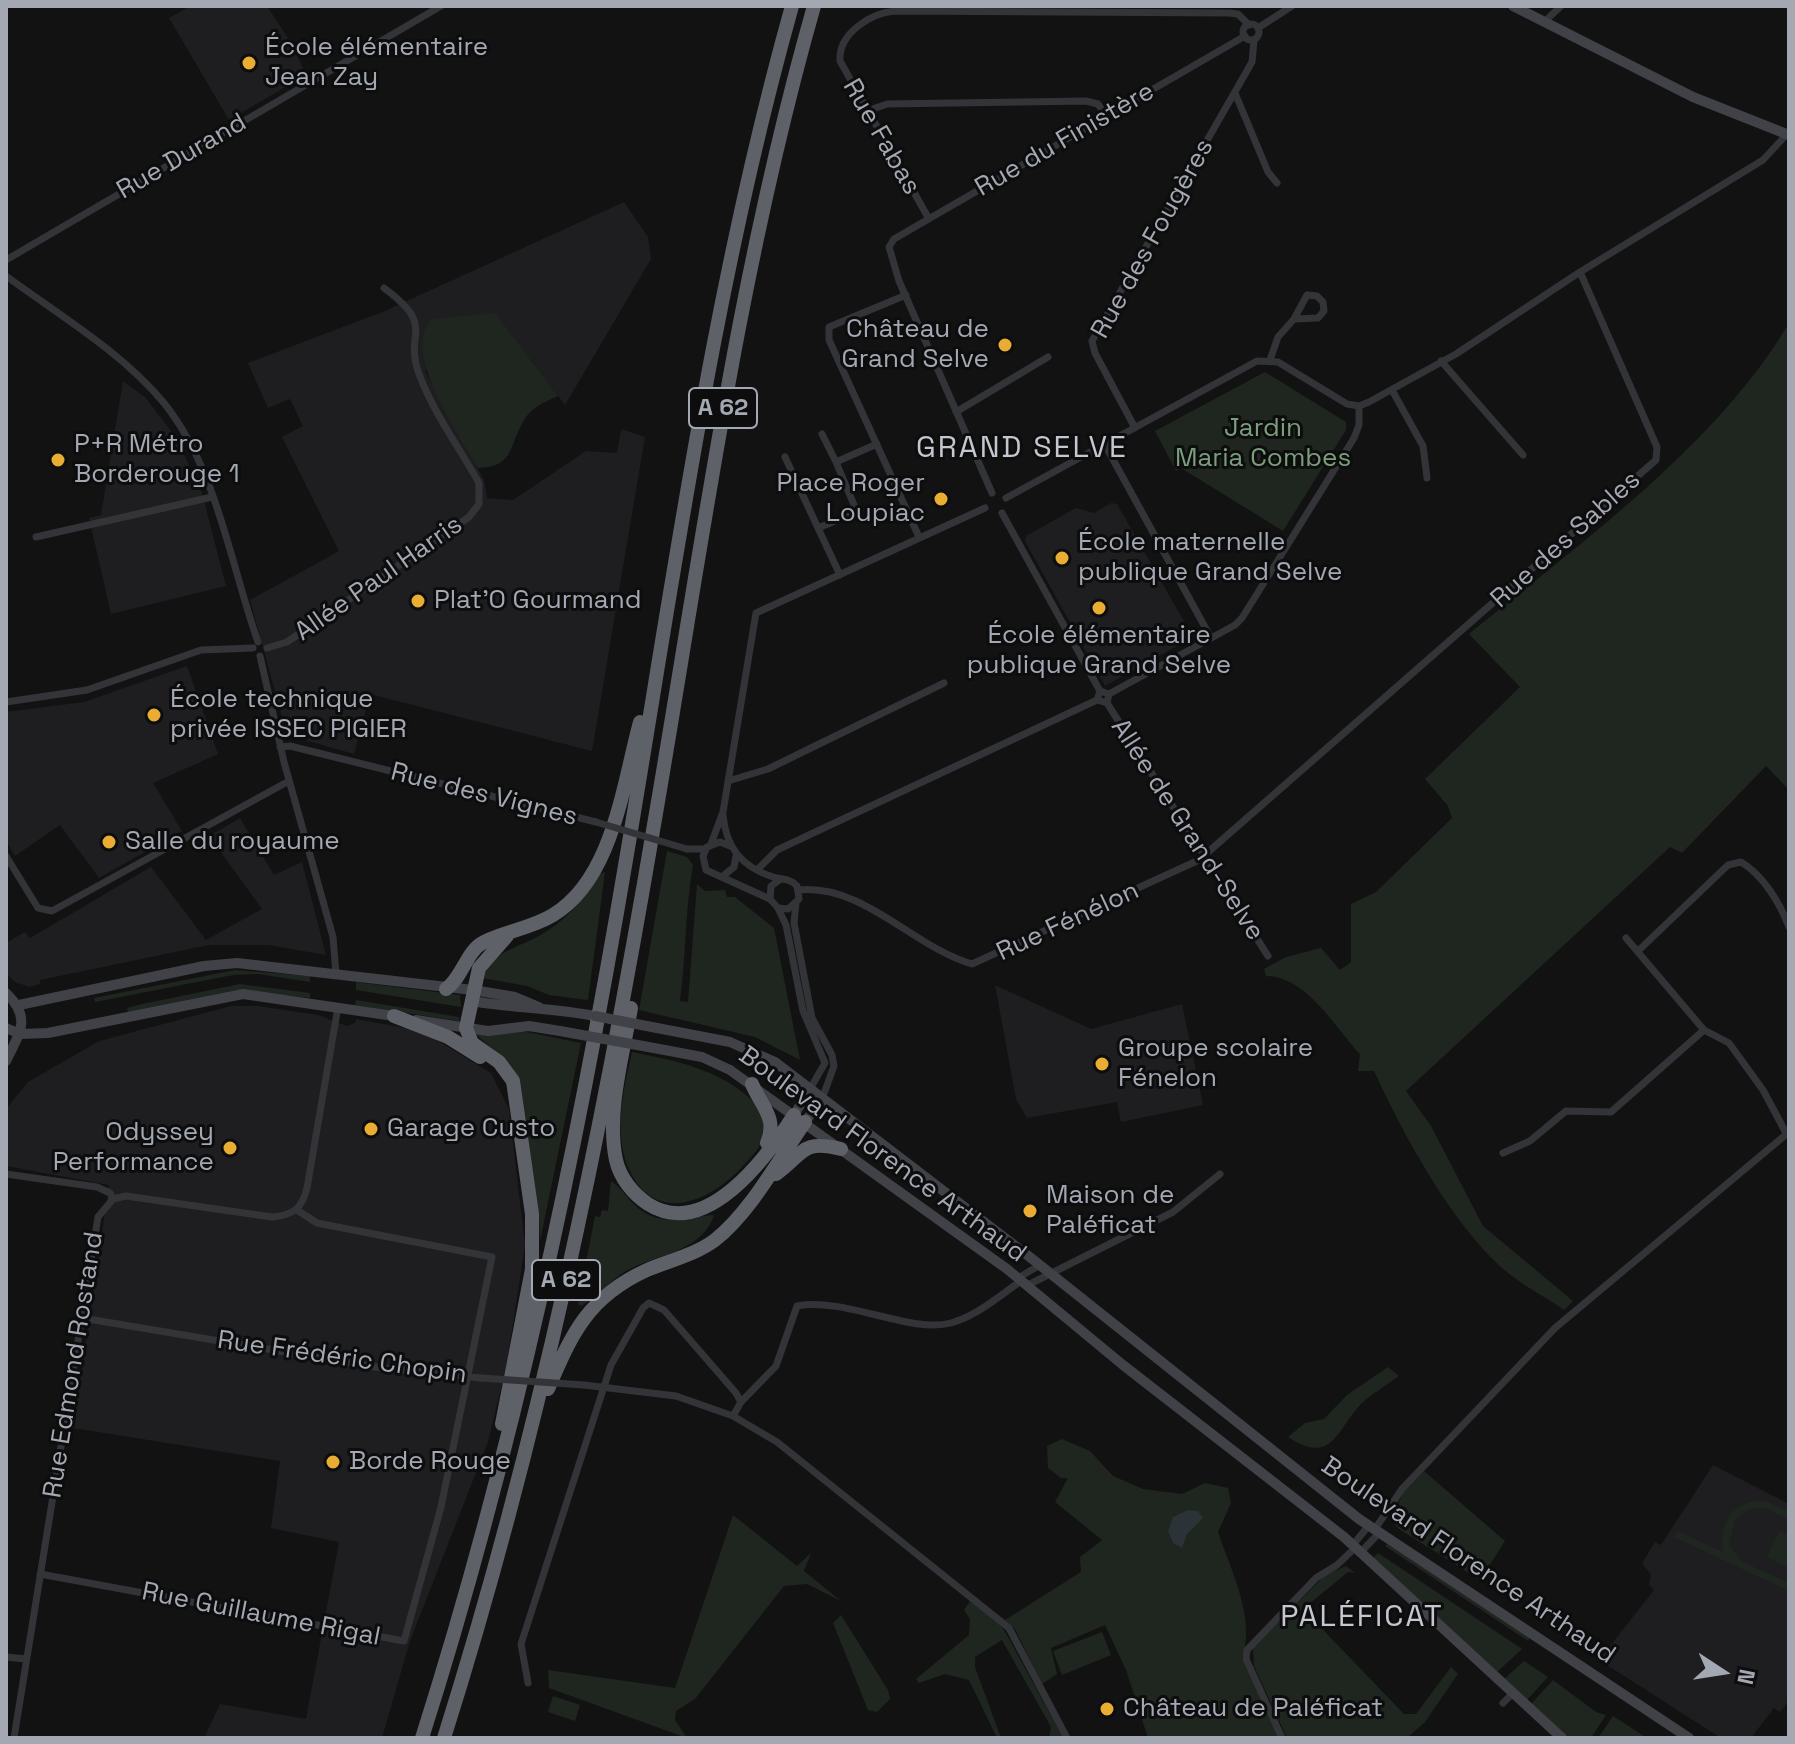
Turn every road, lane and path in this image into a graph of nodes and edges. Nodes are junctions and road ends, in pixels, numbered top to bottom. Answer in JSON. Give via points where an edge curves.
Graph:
{"nodes":[{"id":1,"x":441,"y":6,"type":"edge"},
{"id":2,"x":792,"y":6,"type":"edge"},
{"id":3,"x":814,"y":6,"type":"edge"},
{"id":4,"x":1292,"y":6,"type":"edge"},
{"id":5,"x":1513,"y":6,"type":"edge"},
{"id":6,"x":1561,"y":6,"type":"edge"},
{"id":7,"x":1011,"y":8,"type":"edge"},
{"id":8,"x":1544,"y":22,"type":"junction"},
{"id":9,"x":1249,"y":25,"type":"junction"},
{"id":10,"x":1258,"y":28,"type":"junction"},
{"id":11,"x":1245,"y":36,"type":"junction"},
{"id":12,"x":1254,"y":40,"type":"junction"},
{"id":13,"x":1235,"y":93,"type":"junction"},
{"id":14,"x":867,"y":111,"type":"junction"},
{"id":15,"x":1107,"y":117,"type":"junction"},
{"id":16,"x":1788,"y":134,"type":"edge"},
{"id":17,"x":1277,"y":183,"type":"dead end"},
{"id":18,"x":929,"y":219,"type":"junction"},
{"id":19,"x":6,"y":260,"type":"edge"},
{"id":20,"x":1580,"y":272,"type":"junction"},
{"id":21,"x":6,"y":276,"type":"edge"},
{"id":22,"x":384,"y":288,"type":"dead end"},
{"id":23,"x":906,"y":295,"type":"junction"},
{"id":24,"x":1294,"y":319,"type":"junction"},
{"id":25,"x":1048,"y":357,"type":"dead end"},
{"id":26,"x":1270,"y":360,"type":"junction"},
{"id":27,"x":1441,"y":361,"type":"junction"},
{"id":28,"x":1392,"y":390,"type":"junction"},
{"id":29,"x":1359,"y":406,"type":"junction"},
{"id":30,"x":956,"y":412,"type":"junction"},
{"id":31,"x":1135,"y":428,"type":"junction"},
{"id":32,"x":822,"y":434,"type":"dead end"},
{"id":33,"x":877,"y":444,"type":"junction"},
{"id":34,"x":1105,"y":445,"type":"junction"},
{"id":35,"x":1523,"y":455,"type":"dead end"},
{"id":36,"x":785,"y":457,"type":"dead end"},
{"id":37,"x":836,"y":462,"type":"junction"},
{"id":38,"x":1427,"y":478,"type":"dead end"},
{"id":39,"x":992,"y":493,"type":"junction"},
{"id":40,"x":212,"y":497,"type":"junction"},
{"id":41,"x":1006,"y":498,"type":"junction"},
{"id":42,"x":985,"y":508,"type":"junction"},
{"id":43,"x":1002,"y":513,"type":"junction"},
{"id":44,"x":818,"y":528,"type":"junction"},
{"id":45,"x":36,"y":537,"type":"dead end"},
{"id":46,"x":919,"y":537,"type":"junction"},
{"id":47,"x":840,"y":575,"type":"junction"},
{"id":48,"x":1211,"y":638,"type":"junction"},
{"id":49,"x":255,"y":645,"type":"junction"},
{"id":50,"x":267,"y":648,"type":"junction"},
{"id":51,"x":660,"y":653,"type":"junction"},
{"id":52,"x":260,"y":656,"type":"junction"},
{"id":53,"x":944,"y":683,"type":"dead end"},
{"id":54,"x":1100,"y":691,"type":"junction"},
{"id":55,"x":1109,"y":694,"type":"junction"},
{"id":56,"x":1097,"y":700,"type":"junction"},
{"id":57,"x":6,"y":702,"type":"edge"},
{"id":58,"x":1107,"y":703,"type":"junction"},
{"id":59,"x":280,"y":747,"type":"junction"},
{"id":60,"x":289,"y":781,"type":"junction"},
{"id":61,"x":728,"y":781,"type":"junction"},
{"id":62,"x":723,"y":812,"type":"junction"},
{"id":63,"x":656,"y":815,"type":"junction"},
{"id":64,"x":709,"y":846,"type":"junction"},
{"id":65,"x":730,"y":846,"type":"junction"},
{"id":66,"x":687,"y":849,"type":"junction"},
{"id":67,"x":6,"y":856,"type":"edge"},
{"id":68,"x":736,"y":856,"type":"junction"},
{"id":69,"x":1205,"y":856,"type":"junction"},
{"id":70,"x":702,"y":861,"type":"junction"},
{"id":71,"x":757,"y":870,"type":"junction"},
{"id":72,"x":723,"y":876,"type":"junction"},
{"id":73,"x":781,"y":879,"type":"junction"},
{"id":74,"x":799,"y":890,"type":"junction"},
{"id":75,"x":770,"y":899,"type":"junction"},
{"id":76,"x":796,"y":903,"type":"junction"},
{"id":77,"x":778,"y":908,"type":"junction"},
{"id":78,"x":1789,"y":927,"type":"edge"},
{"id":79,"x":507,"y":936,"type":"junction"},
{"id":80,"x":1626,"y":938,"type":"dead end"},
{"id":81,"x":1638,"y":951,"type":"junction"},
{"id":82,"x":1268,"y":956,"type":"dead end"},
{"id":83,"x":336,"y":974,"type":"junction"},
{"id":84,"x":446,"y":989,"type":"junction"},
{"id":85,"x":6,"y":993,"type":"edge"},
{"id":86,"x":472,"y":996,"type":"junction"},
{"id":87,"x":19,"y":1005,"type":"junction"},
{"id":88,"x":338,"y":1007,"type":"junction"},
{"id":89,"x":394,"y":1016,"type":"junction"},
{"id":90,"x":466,"y":1028,"type":"junction"},
{"id":91,"x":6,"y":1029,"type":"edge"},
{"id":92,"x":1704,"y":1030,"type":"junction"},
{"id":93,"x":20,"y":1034,"type":"junction"},
{"id":94,"x":6,"y":1061,"type":"edge"},
{"id":95,"x":752,"y":1084,"type":"junction"},
{"id":96,"x":810,"y":1089,"type":"junction"},
{"id":97,"x":514,"y":1091,"type":"junction"},
{"id":98,"x":822,"y":1099,"type":"junction"},
{"id":99,"x":799,"y":1118,"type":"junction"},
{"id":100,"x":1788,"y":1133,"type":"edge"},
{"id":101,"x":841,"y":1149,"type":"junction"},
{"id":102,"x":1503,"y":1153,"type":"dead end"},
{"id":103,"x":762,"y":1154,"type":"junction"},
{"id":104,"x":6,"y":1174,"type":"edge"},
{"id":105,"x":1220,"y":1174,"type":"dead end"},
{"id":106,"x":765,"y":1180,"type":"junction"},
{"id":107,"x":113,"y":1199,"type":"junction"},
{"id":108,"x":297,"y":1210,"type":"junction"},
{"id":109,"x":1040,"y":1265,"type":"junction"},
{"id":110,"x":1050,"y":1273,"type":"junction"},
{"id":111,"x":1021,"y":1282,"type":"junction"},
{"id":112,"x":82,"y":1318,"type":"junction"},
{"id":113,"x":465,"y":1376,"type":"junction"},
{"id":114,"x":604,"y":1386,"type":"junction"},
{"id":115,"x":741,"y":1402,"type":"junction"},
{"id":116,"x":1177,"y":1404,"type":"junction"},
{"id":117,"x":733,"y":1416,"type":"junction"},
{"id":118,"x":1168,"y":1416,"type":"dead end"},
{"id":119,"x":533,"y":1425,"type":"junction"},
{"id":120,"x":1375,"y":1529,"type":"junction"},
{"id":121,"x":1357,"y":1548,"type":"junction"},
{"id":122,"x":474,"y":1565,"type":"junction"},
{"id":123,"x":40,"y":1574,"type":"junction"},
{"id":124,"x":6,"y":1657,"type":"edge"},
{"id":125,"x":26,"y":1659,"type":"junction"},
{"id":126,"x":528,"y":1683,"type":"dead end"},
{"id":127,"x":1513,"y":1693,"type":"junction"},
{"id":128,"x":1503,"y":1703,"type":"dead end"},
{"id":129,"x":14,"y":1738,"type":"edge"},
{"id":130,"x":422,"y":1738,"type":"edge"},
{"id":131,"x":444,"y":1738,"type":"edge"},
{"id":132,"x":1067,"y":1738,"type":"edge"},
{"id":133,"x":1282,"y":1738,"type":"edge"},
{"id":134,"x":1562,"y":1738,"type":"edge"},
{"id":135,"x":1689,"y":1738,"type":"edge"}],
"edges":[{"from":1,"to":19,"type":"street","name":"Rue Durand"},
{"from":2,"to":51,"type":"highway","number":"A 62","via":[[730,256]]},
{"from":3,"to":63,"type":"highway","number":"A 62","via":[[771,168],[738,323]]},
{"from":4,"to":10,"type":"street"},
{"from":5,"to":8,"type":"street"},
{"from":6,"to":8,"type":"street"},
{"from":7,"to":9,"type":"street","name":"Rue Fabas","via":[[1229,13]]},
{"from":7,"to":14,"type":"street","name":"Rue Fabas","via":[[895,11],[867,20],[852,32],[840,54],[844,73]]},
{"from":8,"to":16,"type":"street","via":[[1693,97]]},
{"from":9,"to":10,"type":"street","name":"Rue Fabas"},
{"from":9,"to":11,"type":"street"},
{"from":10,"to":12,"type":"street","name":"Rue des Fougères"},
{"from":11,"to":12,"type":"street"},
{"from":11,"to":15,"type":"street","name":"Rue du Finistère"},
{"from":12,"to":13,"type":"street","name":"Rue des Fougères","via":[[1252,62]]},
{"from":13,"to":17,"type":"street","name":"Rue des Fougères"},
{"from":13,"to":31,"type":"street","name":"Rue des Fougères","via":[[1092,341]]},
{"from":14,"to":15,"type":"street","via":[[887,104],[1086,101],[1098,104]]},
{"from":14,"to":18,"type":"street","name":"Rue Fabas"},
{"from":15,"to":18,"type":"street","name":"Rue du Finistère"},
{"from":16,"to":20,"type":"street","via":[[1763,160]]},
{"from":18,"to":23,"type":"street","name":"Rue du Finistère","via":[[889,247]]},
{"from":20,"to":27,"type":"street"},
{"from":20,"to":69,"type":"street","name":"Rue des Sables","via":[[1657,447],[1656,460]]},
{"from":21,"to":40,"type":"street","via":[[109,352],[163,402],[196,454]]},
{"from":22,"to":50,"type":"street","name":"Allée Paul Harris","via":[[416,322],[418,371],[479,483],[479,504],[469,517],[299,634]]},
{"from":23,"to":30,"type":"street"},
{"from":23,"to":33,"type":"street","via":[[829,327],[829,340]]},
{"from":24,"to":24,"type":"street","via":[[1318,318],[1323,302],[1307,295]]},
{"from":24,"to":26,"type":"street","via":[[1278,337]]},
{"from":25,"to":30,"type":"street"},
{"from":26,"to":29,"type":"street"},
{"from":26,"to":31,"type":"street","via":[[1257,361]]},
{"from":27,"to":28,"type":"street"},
{"from":27,"to":35,"type":"street"},
{"from":28,"to":29,"type":"street"},
{"from":28,"to":38,"type":"street","via":[[1423,446]]},
{"from":29,"to":48,"type":"street","via":[[1354,438],[1242,618]]},
{"from":30,"to":39,"type":"street"},
{"from":31,"to":34,"type":"street"},
{"from":32,"to":37,"type":"street"},
{"from":33,"to":37,"type":"street"},
{"from":33,"to":46,"type":"street"},
{"from":34,"to":41,"type":"street"},
{"from":34,"to":48,"type":"street"},
{"from":36,"to":44,"type":"street"},
{"from":37,"to":44,"type":"street","via":[[857,512]]},
{"from":39,"to":41,"type":"street"},
{"from":39,"to":42,"type":"street"},
{"from":40,"to":45,"type":"street"},
{"from":40,"to":49,"type":"street"},
{"from":41,"to":43,"type":"street"},
{"from":42,"to":43,"type":"street","via":[[993,515]]},
{"from":42,"to":46,"type":"street"},
{"from":43,"to":54,"type":"street","name":"Allée de Grand-Selve"},
{"from":44,"to":47,"type":"street"},
{"from":46,"to":47,"type":"street"},
{"from":47,"to":61,"type":"street","via":[[756,613]]},
{"from":48,"to":55,"type":"street"},
{"from":49,"to":50,"type":"street"},
{"from":49,"to":52,"type":"street"},
{"from":49,"to":57,"type":"street","via":[[201,650],[87,690]]},
{"from":50,"to":52,"type":"street"},
{"from":51,"to":79,"type":"highway","via":[[608,838],[595,867],[565,907]]},
{"from":51,"to":122,"type":"highway","number":"A 62","via":[[565,1187]]},
{"from":52,"to":59,"type":"street"},
{"from":53,"to":61,"type":"street","via":[[768,769]]},
{"from":54,"to":55,"type":"street","name":"Allée de Grand-Selve"},
{"from":54,"to":56,"type":"street","name":"Allée de Grand-Selve"},
{"from":55,"to":58,"type":"street","name":"Allée de Grand-Selve"},
{"from":56,"to":58,"type":"street","name":"Allée de Grand-Selve"},
{"from":56,"to":71,"type":"street","via":[[777,850]]},
{"from":58,"to":69,"type":"street","name":"Allée de Grand-Selve"},
{"from":59,"to":60,"type":"street"},
{"from":59,"to":66,"type":"street","name":"Rue des Vignes","bridge":true,"via":[[596,822]]},
{"from":60,"to":67,"type":"street","via":[[59,909],[45,911],[32,900]]},
{"from":60,"to":83,"type":"street","via":[[333,937]]},
{"from":61,"to":62,"type":"street"},
{"from":62,"to":64,"type":"street"},
{"from":62,"to":65,"type":"street"},
{"from":63,"to":103,"type":"highway","via":[[661,837],[618,1082],[614,1139],[619,1170],[650,1205],[684,1213],[721,1200]]},
{"from":63,"to":119,"type":"highway","number":"A 62","via":[[598,1128]]},
{"from":64,"to":65,"type":"street"},
{"from":64,"to":66,"type":"street","name":"Rue des Vignes"},
{"from":64,"to":70,"type":"street"},
{"from":65,"to":68,"type":"street"},
{"from":66,"to":70,"type":"street","name":"Rue des Vignes"},
{"from":68,"to":71,"type":"street"},
{"from":68,"to":72,"type":"street","via":[[734,867]]},
{"from":69,"to":74,"type":"street","name":"Rue Fénélon","via":[[972,964],[854,901],[822,889]]},
{"from":69,"to":82,"type":"street","name":"Allée de Grand-Selve"},
{"from":70,"to":72,"type":"street","via":[[709,873]]},
{"from":71,"to":73,"type":"street"},
{"from":72,"to":75,"type":"street"},
{"from":73,"to":74,"type":"street"},
{"from":73,"to":75,"type":"street","via":[[771,886]]},
{"from":74,"to":76,"type":"street"},
{"from":75,"to":77,"type":"street"},
{"from":76,"to":77,"type":"street"},
{"from":76,"to":98,"type":"street","via":[[794,923],[812,1018],[834,1066]]},
{"from":77,"to":96,"type":"street","via":[[803,1011],[824,1059]]},
{"from":78,"to":81,"type":"street","via":[[1754,870],[1741,862],[1728,865]]},
{"from":79,"to":84,"type":"highway","via":[[483,942]]},
{"from":79,"to":86,"type":"highway","via":[[483,959]]},
{"from":80,"to":81,"type":"street"},
{"from":81,"to":92,"type":"street"},
{"from":83,"to":84,"type":"street","name":"Boulevard Florence Arthaud"},
{"from":83,"to":87,"type":"street","name":"Boulevard Florence Arthaud","via":[[212,964]]},
{"from":84,"to":86,"type":"street","name":"Boulevard Florence Arthaud"},
{"from":85,"to":87,"type":"street"},
{"from":86,"to":90,"type":"highway"},
{"from":86,"to":96,"type":"street","name":"Boulevard Florence Arthaud","bridge":true,"via":[[515,997],[539,1007],[751,1049]]},
{"from":87,"to":91,"type":"street"},
{"from":87,"to":93,"type":"street"},
{"from":88,"to":89,"type":"street","name":"Boulevard Florence Arthaud"},
{"from":88,"to":93,"type":"street","name":"Boulevard Florence Arthaud","via":[[243,994]]},
{"from":88,"to":108,"type":"street","via":[[307,1188]]},
{"from":89,"to":90,"type":"street","name":"Boulevard Florence Arthaud"},
{"from":89,"to":97,"type":"highway","via":[[448,1037],[484,1059]]},
{"from":90,"to":95,"type":"street","name":"Boulevard Florence Arthaud","bridge":true,"via":[[534,1026],[654,1048],[710,1060]]},
{"from":90,"to":97,"type":"highway","via":[[472,1043],[508,1072]]},
{"from":91,"to":93,"type":"street"},
{"from":92,"to":100,"type":"street","via":[[1729,1043]]},
{"from":92,"to":102,"type":"street","via":[[1611,1112],[1566,1111],[1530,1141]]},
{"from":93,"to":94,"type":"street"},
{"from":95,"to":99,"type":"street","name":"Boulevard Florence Arthaud"},
{"from":95,"to":103,"type":"highway","via":[[772,1123]]},
{"from":96,"to":98,"type":"street","name":"Boulevard Florence Arthaud"},
{"from":96,"to":99,"type":"street"},
{"from":97,"to":122,"type":"highway","via":[[532,1214],[532,1269]]},
{"from":98,"to":99,"type":"street"},
{"from":98,"to":109,"type":"street","name":"Boulevard Florence Arthaud"},
{"from":99,"to":101,"type":"street","name":"Boulevard Florence Arthaud"},
{"from":99,"to":103,"type":"highway"},
{"from":99,"to":106,"type":"highway"},
{"from":100,"to":120,"type":"street","via":[[1572,1313],[1402,1489]]},
{"from":101,"to":106,"type":"highway","via":[[805,1147]]},
{"from":101,"to":111,"type":"street","name":"Boulevard Florence Arthaud"},
{"from":104,"to":107,"type":"street","via":[[104,1189]]},
{"from":105,"to":110,"type":"street","via":[[1173,1212]]},
{"from":106,"to":119,"type":"highway","via":[[713,1241],[616,1286],[590,1309],[569,1339]]},
{"from":107,"to":108,"type":"street","name":"Rue Edmond Rostand","via":[[138,1197],[272,1217]]},
{"from":107,"to":112,"type":"street","name":"Rue Edmond Rostand","via":[[98,1217]]},
{"from":108,"to":113,"type":"street","via":[[317,1223],[492,1257]]},
{"from":109,"to":110,"type":"street","name":"Boulevard Florence Arthaud"},
{"from":109,"to":111,"type":"street"},
{"from":110,"to":111,"type":"street"},
{"from":110,"to":120,"type":"street","name":"Boulevard Florence Arthaud"},
{"from":111,"to":115,"type":"street","via":[[972,1314],[939,1325],[820,1303],[797,1306],[776,1366]]},
{"from":111,"to":116,"type":"street","name":"Boulevard Florence Arthaud"},
{"from":112,"to":113,"type":"street","name":"Rue Frédéric Chopin","via":[[381,1368]]},
{"from":112,"to":123,"type":"street","name":"Rue Edmond Rostand"},
{"from":113,"to":114,"type":"street","name":"Rue Frédéric Chopin","bridge":true},
{"from":113,"to":123,"type":"street","name":"Rue Guillaume Rigal","via":[[441,1507],[404,1641]]},
{"from":114,"to":115,"type":"street","via":[[649,1303],[664,1310]]},
{"from":114,"to":117,"type":"street","name":"Rue Frédéric Chopin","via":[[676,1396]]},
{"from":114,"to":126,"type":"street","via":[[521,1644]]},
{"from":115,"to":117,"type":"street"},
{"from":116,"to":118,"type":"street"},
{"from":116,"to":121,"type":"street","name":"Boulevard Florence Arthaud"},
{"from":117,"to":132,"type":"street","name":"Rue Frédéric Chopin","via":[[777,1442],[1009,1628]]},
{"from":119,"to":131,"type":"highway","number":"A 62"},
{"from":120,"to":121,"type":"street"},
{"from":120,"to":121,"type":"street"},
{"from":120,"to":135,"type":"street","name":"Boulevard Florence Arthaud"},
{"from":121,"to":127,"type":"street","name":"Boulevard Florence Arthaud"},
{"from":121,"to":133,"type":"street","via":[[1316,1578],[1247,1650],[1249,1668]]},
{"from":122,"to":130,"type":"highway","number":"A 62"},
{"from":123,"to":125,"type":"street","name":"Rue Edmond Rostand"},
{"from":124,"to":125,"type":"street"},
{"from":125,"to":129,"type":"street","name":"Rue Edmond Rostand"},
{"from":127,"to":128,"type":"street"},
{"from":127,"to":134,"type":"street","name":"Boulevard Florence Arthaud"}]}
